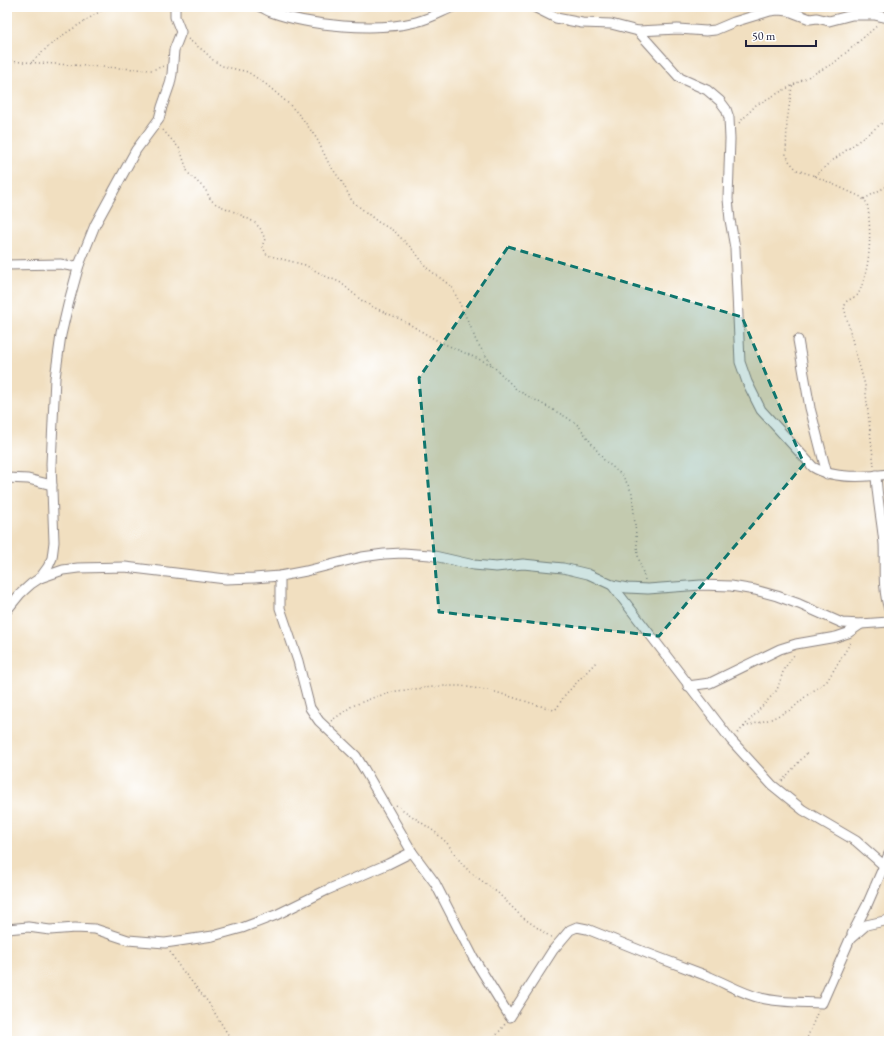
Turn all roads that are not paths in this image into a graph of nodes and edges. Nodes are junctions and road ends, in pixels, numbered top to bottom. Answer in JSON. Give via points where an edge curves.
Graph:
{"nodes":[{"id":1,"x":175,"y":7,"type":"edge"},
{"id":2,"x":260,"y":7,"type":"edge"},
{"id":3,"x":453,"y":7,"type":"edge"},
{"id":4,"x":534,"y":7,"type":"edge"},
{"id":5,"x":889,"y":18,"type":"edge"},
{"id":6,"x":638,"y":31,"type":"junction"},
{"id":7,"x":79,"y":264,"type":"junction"},
{"id":8,"x":7,"y":265,"type":"edge"},
{"id":9,"x":798,"y":340,"type":"dead end"},
{"id":10,"x":827,"y":474,"type":"junction"},
{"id":11,"x":889,"y":474,"type":"edge"},
{"id":12,"x":876,"y":475,"type":"junction"},
{"id":13,"x":7,"y":478,"type":"edge"},
{"id":14,"x":52,"y":485,"type":"junction"},
{"id":15,"x":280,"y":576,"type":"junction"},
{"id":16,"x":40,"y":578,"type":"junction"},
{"id":17,"x":612,"y":585,"type":"junction"},
{"id":18,"x":889,"y":609,"type":"edge"},
{"id":19,"x":7,"y":610,"type":"edge"},
{"id":20,"x":889,"y":622,"type":"edge"},
{"id":21,"x":861,"y":624,"type":"junction"},
{"id":22,"x":710,"y":684,"type":"junction"},
{"id":23,"x":688,"y":686,"type":"junction"},
{"id":24,"x":699,"y":699,"type":"junction"},
{"id":25,"x":412,"y":852,"type":"junction"},
{"id":26,"x":889,"y":854,"type":"edge"},
{"id":27,"x":886,"y":868,"type":"edge"},
{"id":28,"x":889,"y":920,"type":"edge"},
{"id":29,"x":7,"y":929,"type":"edge"},
{"id":30,"x":850,"y":939,"type":"junction"}],
"edges":[{"from":1,"to":7,"type":"street","via":[[175,18],[180,32],[174,50],[170,84],[159,119],[136,150],[115,187],[95,225]]},
{"from":2,"to":3,"type":"street","via":[[271,12],[339,26],[402,25]]},
{"from":4,"to":6,"type":"street","via":[[556,18],[582,23],[611,24]]},
{"from":5,"to":6,"type":"street","via":[[852,15],[829,21],[810,19],[789,11],[778,10],[715,30]]},
{"from":6,"to":10,"type":"street","via":[[680,78],[707,90],[726,110],[730,139],[728,199],[735,248],[740,362],[761,410],[812,467]]},
{"from":7,"to":8,"type":"street"},
{"from":7,"to":14,"type":"street","via":[[61,335],[55,378]]},
{"from":9,"to":10,"type":"street","via":[[810,408]]},
{"from":10,"to":12,"type":"street"},
{"from":11,"to":12,"type":"street"},
{"from":12,"to":18,"type":"street"},
{"from":13,"to":14,"type":"street","via":[[28,479]]},
{"from":14,"to":16,"type":"street","via":[[52,558]]},
{"from":15,"to":16,"type":"street","via":[[226,579],[125,567],[100,567],[63,570]]},
{"from":15,"to":17,"type":"street","via":[[362,557],[403,553],[430,555],[474,565],[496,567],[523,564],[563,568],[588,574]]},
{"from":15,"to":25,"type":"street","via":[[280,608],[310,708],[314,716],[356,756]]},
{"from":16,"to":19,"type":"street","via":[[20,594]]},
{"from":17,"to":21,"type":"street","via":[[648,589],[701,585],[743,588],[794,602],[842,623]]},
{"from":17,"to":23,"type":"street"},
{"from":20,"to":21,"type":"street"},
{"from":21,"to":22,"type":"street","via":[[836,637],[780,649]]},
{"from":22,"to":23,"type":"street"},
{"from":22,"to":24,"type":"street"},
{"from":23,"to":24,"type":"street"},
{"from":24,"to":27,"type":"street","via":[[731,740],[772,785],[803,810],[856,841]]},
{"from":25,"to":29,"type":"street","via":[[276,915],[213,936],[165,943],[128,940],[95,929],[50,930],[28,926]]},
{"from":25,"to":30,"type":"street","via":[[435,883],[473,957],[510,1017],[553,950],[573,928],[579,927],[638,949],[754,996],[782,1001],[822,1003]]},
{"from":26,"to":27,"type":"street"},
{"from":27,"to":30,"type":"street"},
{"from":28,"to":30,"type":"street","via":[[866,926]]}]}
